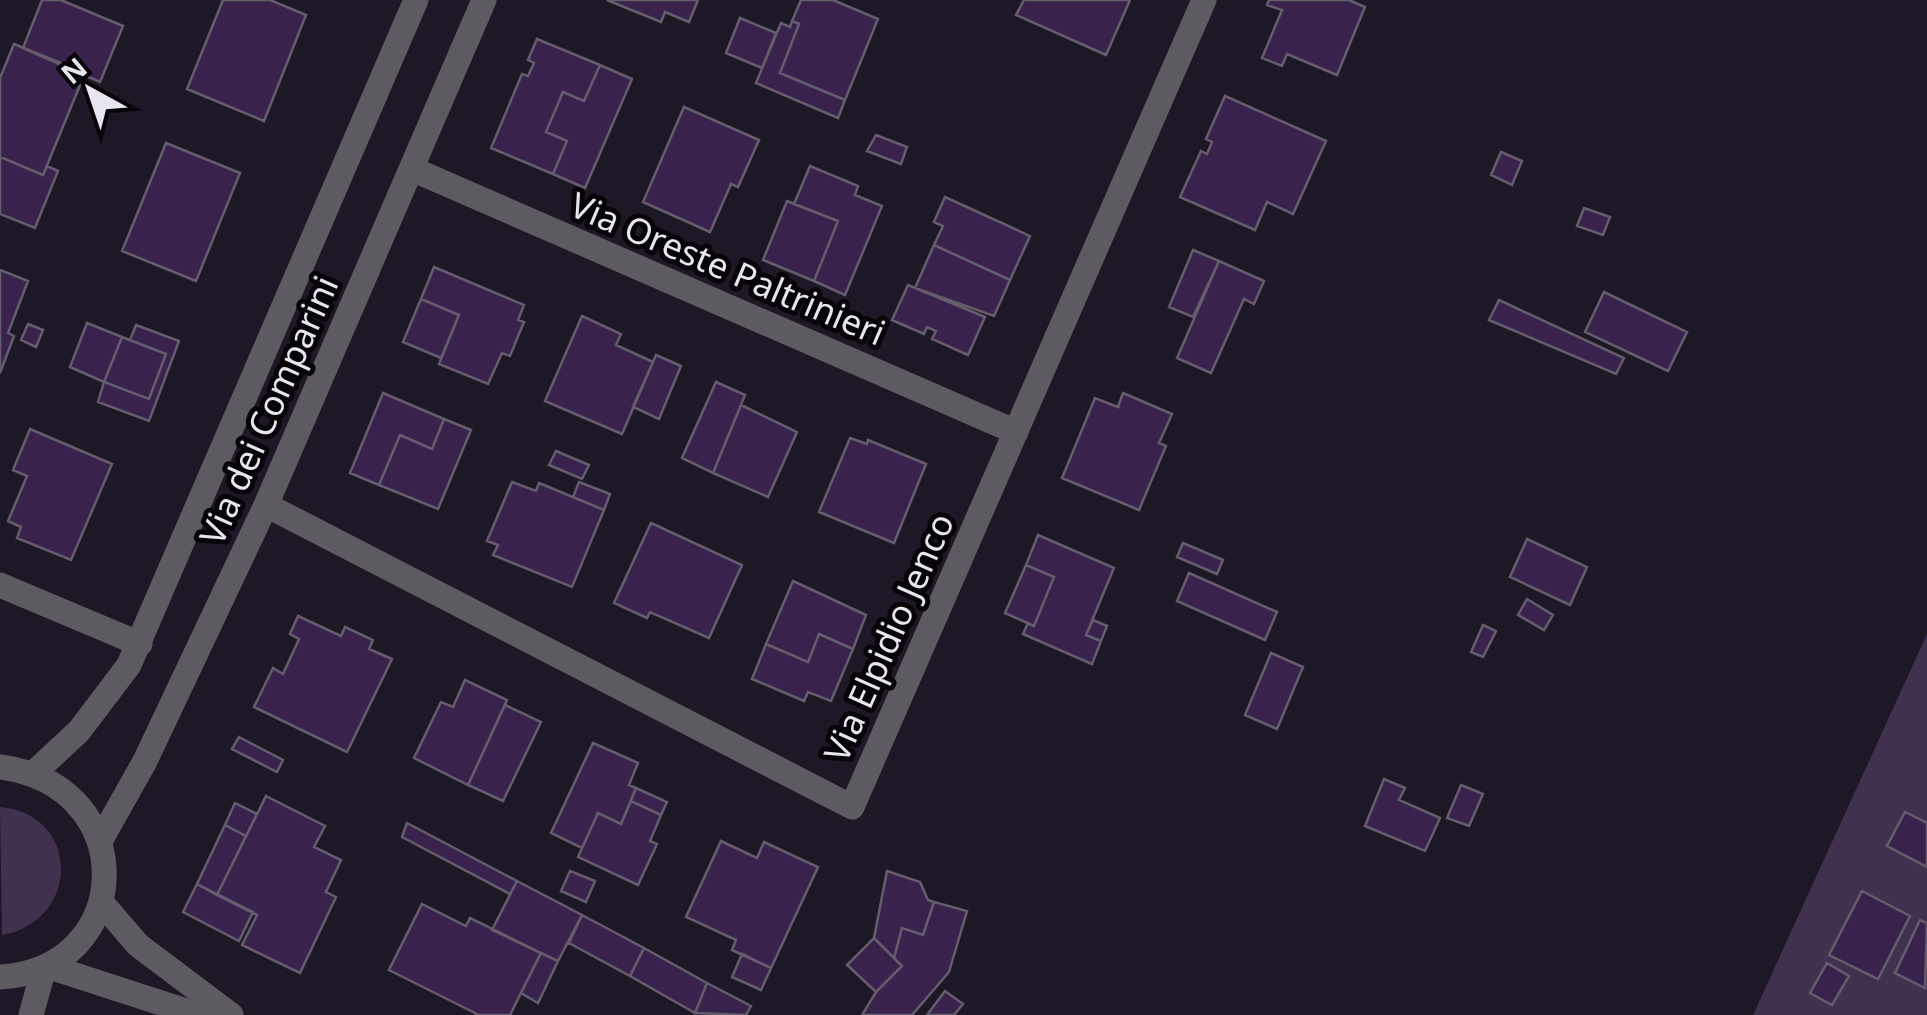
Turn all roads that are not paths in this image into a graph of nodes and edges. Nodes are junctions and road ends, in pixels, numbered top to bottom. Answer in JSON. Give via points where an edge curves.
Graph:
{"nodes":[{"id":1,"x":416,"y":0,"type":"edge"},
{"id":2,"x":484,"y":0,"type":"edge"},
{"id":3,"x":1204,"y":0,"type":"edge"},
{"id":4,"x":412,"y":170,"type":"junction"},
{"id":5,"x":1016,"y":432,"type":"junction"},
{"id":6,"x":266,"y":505,"type":"junction"},
{"id":7,"x":0,"y":585,"type":"edge"},
{"id":8,"x":140,"y":644,"type":"junction"},
{"id":9,"x":0,"y":767,"type":"edge"},
{"id":10,"x":34,"y":773,"type":"junction"},
{"id":11,"x":100,"y":841,"type":"junction"},
{"id":12,"x":101,"y":902,"type":"junction"},
{"id":13,"x":46,"y":967,"type":"junction"},
{"id":14,"x":0,"y":977,"type":"edge"},
{"id":15,"x":31,"y":1015,"type":"edge"},
{"id":16,"x":198,"y":1015,"type":"edge"},
{"id":17,"x":231,"y":1015,"type":"edge"}],
"edges":[{"from":1,"to":8,"type":"street","name":"Via dei Comparini"},
{"from":2,"to":4,"type":"street","name":"Via dei Comparini"},
{"from":3,"to":5,"type":"street","name":"Via Elpidio Jenco"},
{"from":4,"to":5,"type":"street","name":"Via Oreste Paltrinieri"},
{"from":4,"to":6,"type":"street","name":"Via dei Comparini"},
{"from":5,"to":6,"type":"street","name":"Via Elpidio Jenco","via":[[852,807]]},
{"from":6,"to":11,"type":"street","name":"Via dei Comparini","via":[[146,761]]},
{"from":7,"to":8,"type":"street"},
{"from":8,"to":10,"type":"street","name":"Via dei Comparini","via":[[97,710]]},
{"from":9,"to":10,"type":"street"},
{"from":10,"to":11,"type":"street","via":[[76,799]]},
{"from":11,"to":12,"type":"street"},
{"from":12,"to":13,"type":"street","via":[[83,936]]},
{"from":12,"to":17,"type":"street","via":[[138,945]]},
{"from":13,"to":14,"type":"street"},
{"from":13,"to":15,"type":"street"},
{"from":13,"to":16,"type":"street"}]}
